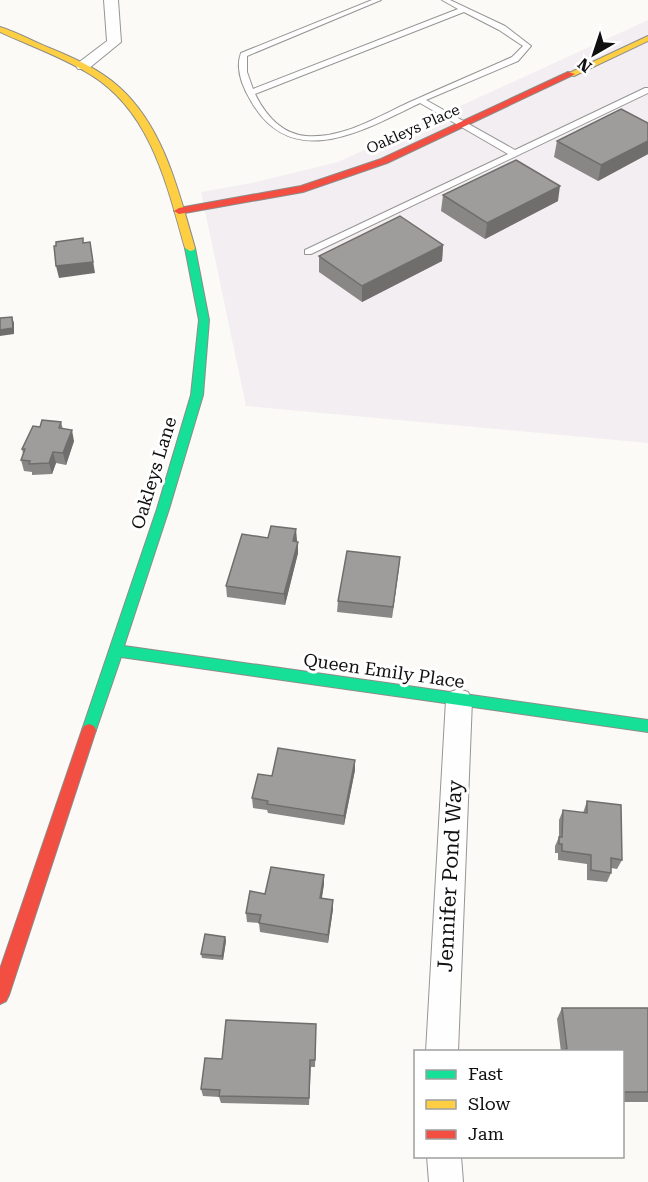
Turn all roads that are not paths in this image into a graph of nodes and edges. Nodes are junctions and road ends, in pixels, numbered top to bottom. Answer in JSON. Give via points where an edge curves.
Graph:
{"nodes":[{"id":1,"x":111,"y":0,"type":"edge"},
{"id":2,"x":378,"y":0,"type":"edge"},
{"id":3,"x":446,"y":0,"type":"edge"},
{"id":4,"x":465,"y":9,"type":"junction"},
{"id":5,"x":0,"y":29,"type":"edge"},
{"id":6,"x":648,"y":38,"type":"edge"},
{"id":7,"x":83,"y":66,"type":"junction"},
{"id":8,"x":648,"y":90,"type":"edge"},
{"id":9,"x":250,"y":93,"type":"junction"},
{"id":10,"x":420,"y":100,"type":"junction"},
{"id":11,"x":461,"y":125,"type":"junction"},
{"id":12,"x":513,"y":153,"type":"junction"},
{"id":13,"x":179,"y":211,"type":"junction"},
{"id":14,"x":308,"y":252,"type":"dead end"},
{"id":15,"x":115,"y":650,"type":"junction"},
{"id":16,"x":459,"y":700,"type":"junction"},
{"id":17,"x":648,"y":726,"type":"edge"},
{"id":18,"x":0,"y":995,"type":"edge"},
{"id":19,"x":442,"y":1050,"type":"edge"},
{"id":20,"x":444,"y":1158,"type":"edge"},
{"id":21,"x":446,"y":1182,"type":"edge"}],
"edges":[{"from":1,"to":7,"type":"street","via":[[114,42]]},
{"from":2,"to":9,"type":"lane","via":[[244,55]]},
{"from":3,"to":4,"type":"lane"},
{"from":4,"to":9,"type":"lane"},
{"from":4,"to":10,"type":"lane","via":[[527,46],[515,59]]},
{"from":5,"to":7,"type":"street","name":"Oakleys Lane"},
{"from":6,"to":11,"type":"street","name":"Oakleys Place"},
{"from":7,"to":13,"type":"street","name":"Oakleys Lane","via":[[116,89],[140,117],[165,167]]},
{"from":8,"to":12,"type":"lane"},
{"from":9,"to":10,"type":"lane","via":[[267,121],[302,140],[349,132]]},
{"from":10,"to":11,"type":"lane"},
{"from":11,"to":12,"type":"lane"},
{"from":11,"to":13,"type":"street","name":"Oakleys Place","via":[[384,161],[312,186]]},
{"from":12,"to":14,"type":"lane"},
{"from":13,"to":15,"type":"street","name":"Oakleys Lane","via":[[202,298],[198,386]]},
{"from":15,"to":16,"type":"street","name":"Queen Emily Place"},
{"from":15,"to":18,"type":"street","name":"Oakleys Lane"},
{"from":16,"to":17,"type":"street","name":"Queen Emily Place"},
{"from":16,"to":19,"type":"street","name":"Jennifer Pond Way"},
{"from":20,"to":21,"type":"street"}]}
